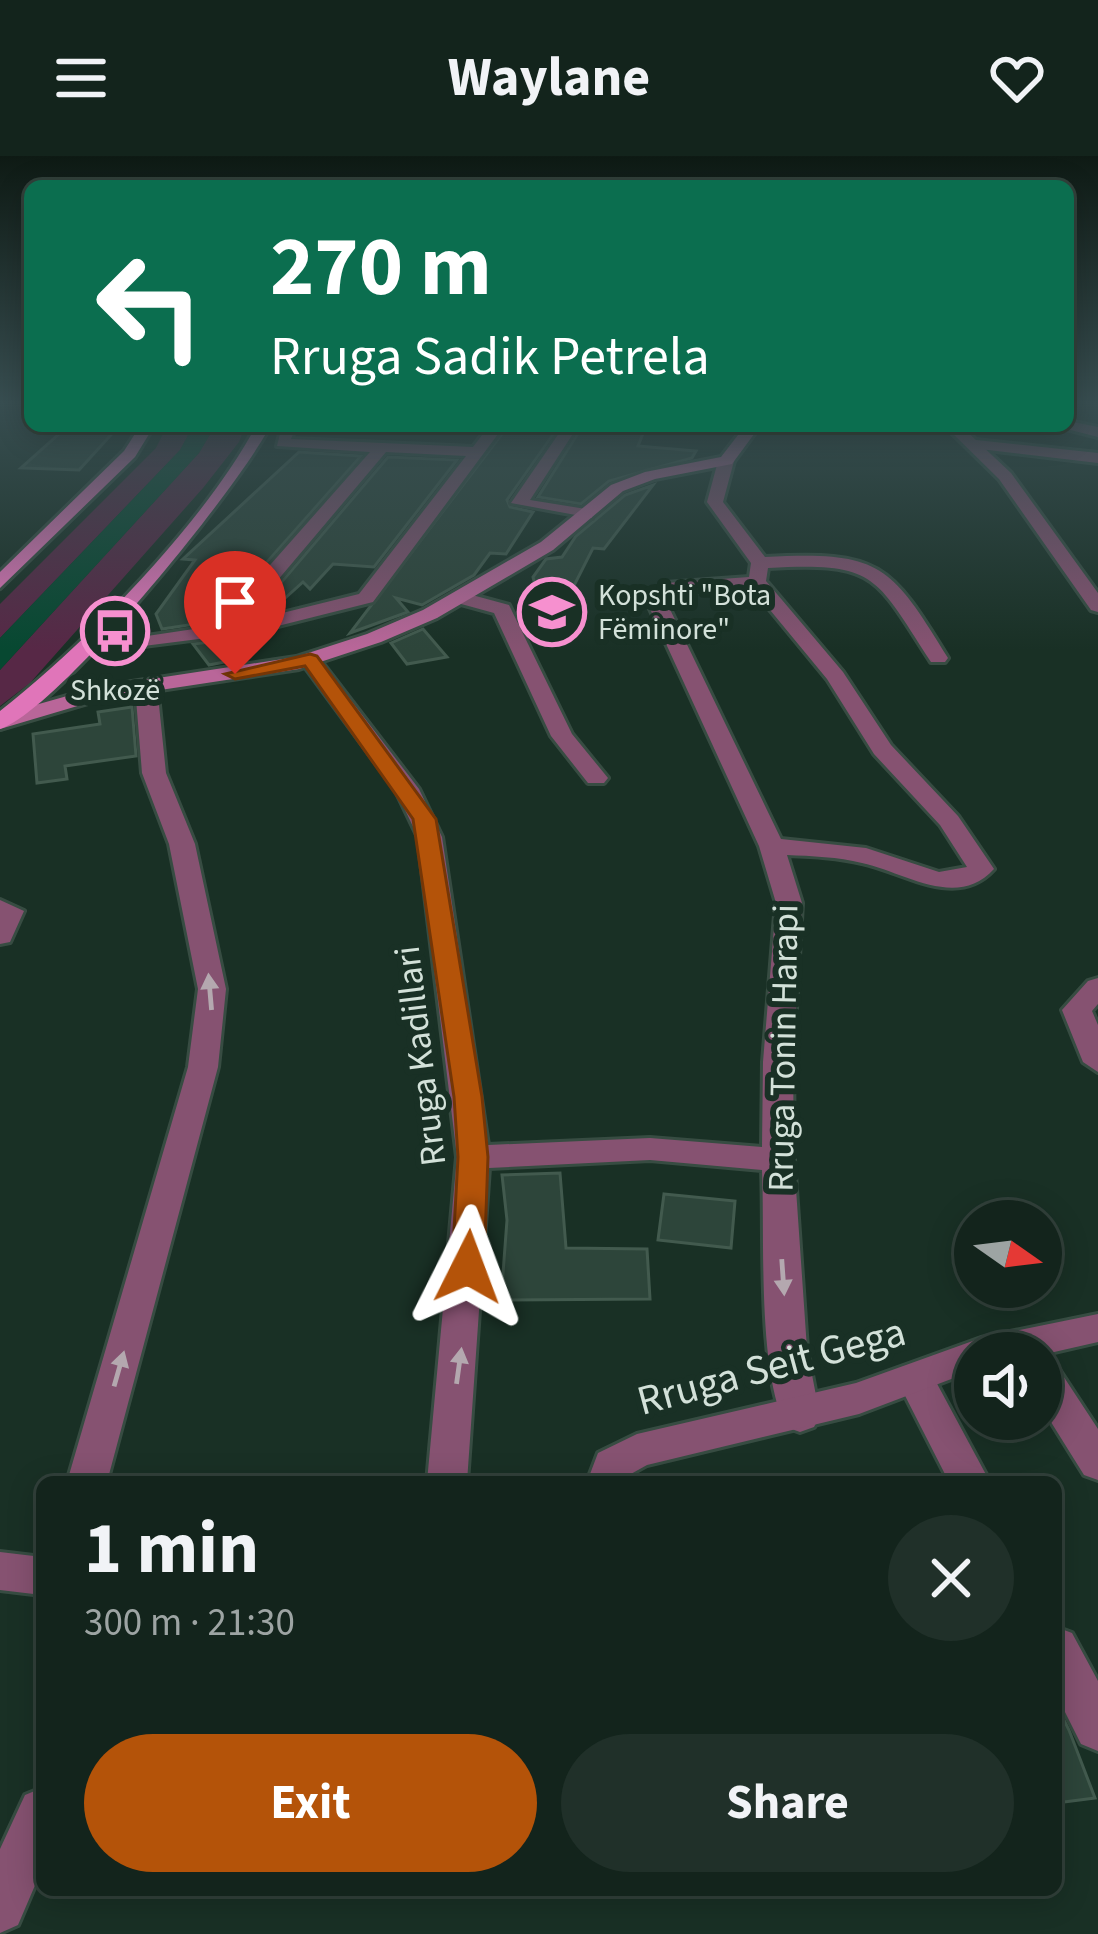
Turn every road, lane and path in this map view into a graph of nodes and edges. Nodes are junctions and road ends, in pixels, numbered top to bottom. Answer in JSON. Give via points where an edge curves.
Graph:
{"nodes":[{"id":1,"x":100,"y":484,"type":"edge"},
{"id":2,"x":224,"y":484,"type":"edge"},
{"id":3,"x":351,"y":484,"type":"edge"},
{"id":4,"x":453,"y":484,"type":"edge"},
{"id":5,"x":532,"y":484,"type":"edge"},
{"id":6,"x":626,"y":484,"type":"edge"},
{"id":7,"x":720,"y":484,"type":"edge"},
{"id":8,"x":1009,"y":484,"type":"edge"},
{"id":9,"x":586,"y":514,"type":"junction"},
{"id":10,"x":758,"y":572,"type":"junction"},
{"id":11,"x":270,"y":577,"type":"dead end"},
{"id":12,"x":1090,"y":581,"type":"edge"},
{"id":13,"x":0,"y":582,"type":"edge"},
{"id":14,"x":460,"y":598,"type":"junction"},
{"id":15,"x":1098,"y":606,"type":"edge"},
{"id":16,"x":127,"y":645,"type":"dead end"},
{"id":17,"x":938,"y":658,"type":"dead end"},
{"id":18,"x":310,"y":660,"type":"junction"},
{"id":19,"x":63,"y":667,"type":"junction"},
{"id":20,"x":146,"y":686,"type":"junction"},
{"id":21,"x":99,"y":693,"type":"junction"},
{"id":22,"x":0,"y":722,"type":"edge"},
{"id":23,"x":596,"y":778,"type":"dead end"},
{"id":24,"x":772,"y":846,"type":"junction"},
{"id":25,"x":1098,"y":987,"type":"edge"},
{"id":26,"x":1098,"y":1062,"type":"edge"},
{"id":27,"x":473,"y":1157,"type":"junction"},
{"id":28,"x":778,"y":1160,"type":"junction"},
{"id":29,"x":1098,"y":1328,"type":"edge"},
{"id":30,"x":1062,"y":1343,"type":"edge"},
{"id":31,"x":954,"y":1363,"type":"edge"},
{"id":32,"x":915,"y":1378,"type":"junction"},
{"id":33,"x":1062,"y":1406,"type":"edge"},
{"id":34,"x":800,"y":1416,"type":"junction"},
{"id":35,"x":1098,"y":1463,"type":"edge"},
{"id":36,"x":89,"y":1476,"type":"edge"},
{"id":37,"x":446,"y":1476,"type":"edge"},
{"id":38,"x":609,"y":1476,"type":"edge"},
{"id":39,"x":967,"y":1476,"type":"edge"},
{"id":40,"x":0,"y":1570,"type":"edge"},
{"id":41,"x":36,"y":1575,"type":"edge"},
{"id":42,"x":1062,"y":1659,"type":"edge"},
{"id":43,"x":1098,"y":1728,"type":"edge"},
{"id":44,"x":36,"y":1826,"type":"edge"},
{"id":45,"x":0,"y":1907,"type":"edge"}],
"edges":[{"from":1,"to":13,"type":"main road"},
{"from":2,"to":19,"type":"main road"},
{"from":3,"to":11,"type":"street"},
{"from":4,"to":16,"type":"street","via":[[366,598],[276,622]]},
{"from":5,"to":9,"type":"street","via":[[519,503]]},
{"from":6,"to":9,"type":"main road"},
{"from":7,"to":10,"type":"street","via":[[716,502]]},
{"from":8,"to":12,"type":"street"},
{"from":9,"to":14,"type":"main road"},
{"from":10,"to":17,"type":"street","via":[[838,558],[869,566],[897,590]]},
{"from":10,"to":24,"type":"street","name":"Rruga Tonin Harapi","via":[[665,589],[655,598]]},
{"from":10,"to":24,"type":"street","via":[[882,749],[981,869],[969,877],[918,878],[863,856]]},
{"from":12,"to":15,"type":"street"},
{"from":14,"to":18,"type":"main road"},
{"from":14,"to":23,"type":"street","via":[[502,609],[562,736]]},
{"from":18,"to":20,"type":"main road"},
{"from":18,"to":27,"type":"street","name":"Rruga Kadillari","via":[[424,819]]},
{"from":19,"to":21,"type":"main road","via":[[70,686]]},
{"from":19,"to":22,"type":"main road"},
{"from":20,"to":21,"type":"main road"},
{"from":36,"to":20,"type":"street","one_way":true,"via":[[212,1012],[182,844],[154,772]]},
{"from":21,"to":22,"type":"main road"},
{"from":24,"to":28,"type":"street","name":"Rruga Tonin Harapi","via":[[790,914]]},
{"from":25,"to":26,"type":"street","via":[[1077,1010]]},
{"from":27,"to":28,"type":"street","via":[[650,1149]]},
{"from":37,"to":27,"type":"street","name":"Rruga Kadillari","one_way":true},
{"from":28,"to":34,"type":"street","name":"Rruga Tonin Harapi","one_way":true,"via":[[788,1348]]},
{"from":29,"to":30,"type":"street","name":"Rruga Seit Gega"},
{"from":31,"to":32,"type":"street","name":"Rruga Seit Gega"},
{"from":32,"to":34,"type":"street","name":"Rruga Seit Gega"},
{"from":32,"to":39,"type":"street"},
{"from":33,"to":35,"type":"street"},
{"from":34,"to":38,"type":"street","name":"Rruga Seit Gega","via":[[637,1451],[612,1465]]},
{"from":40,"to":41,"type":"street"},
{"from":42,"to":43,"type":"street"},
{"from":44,"to":45,"type":"street"}]}
